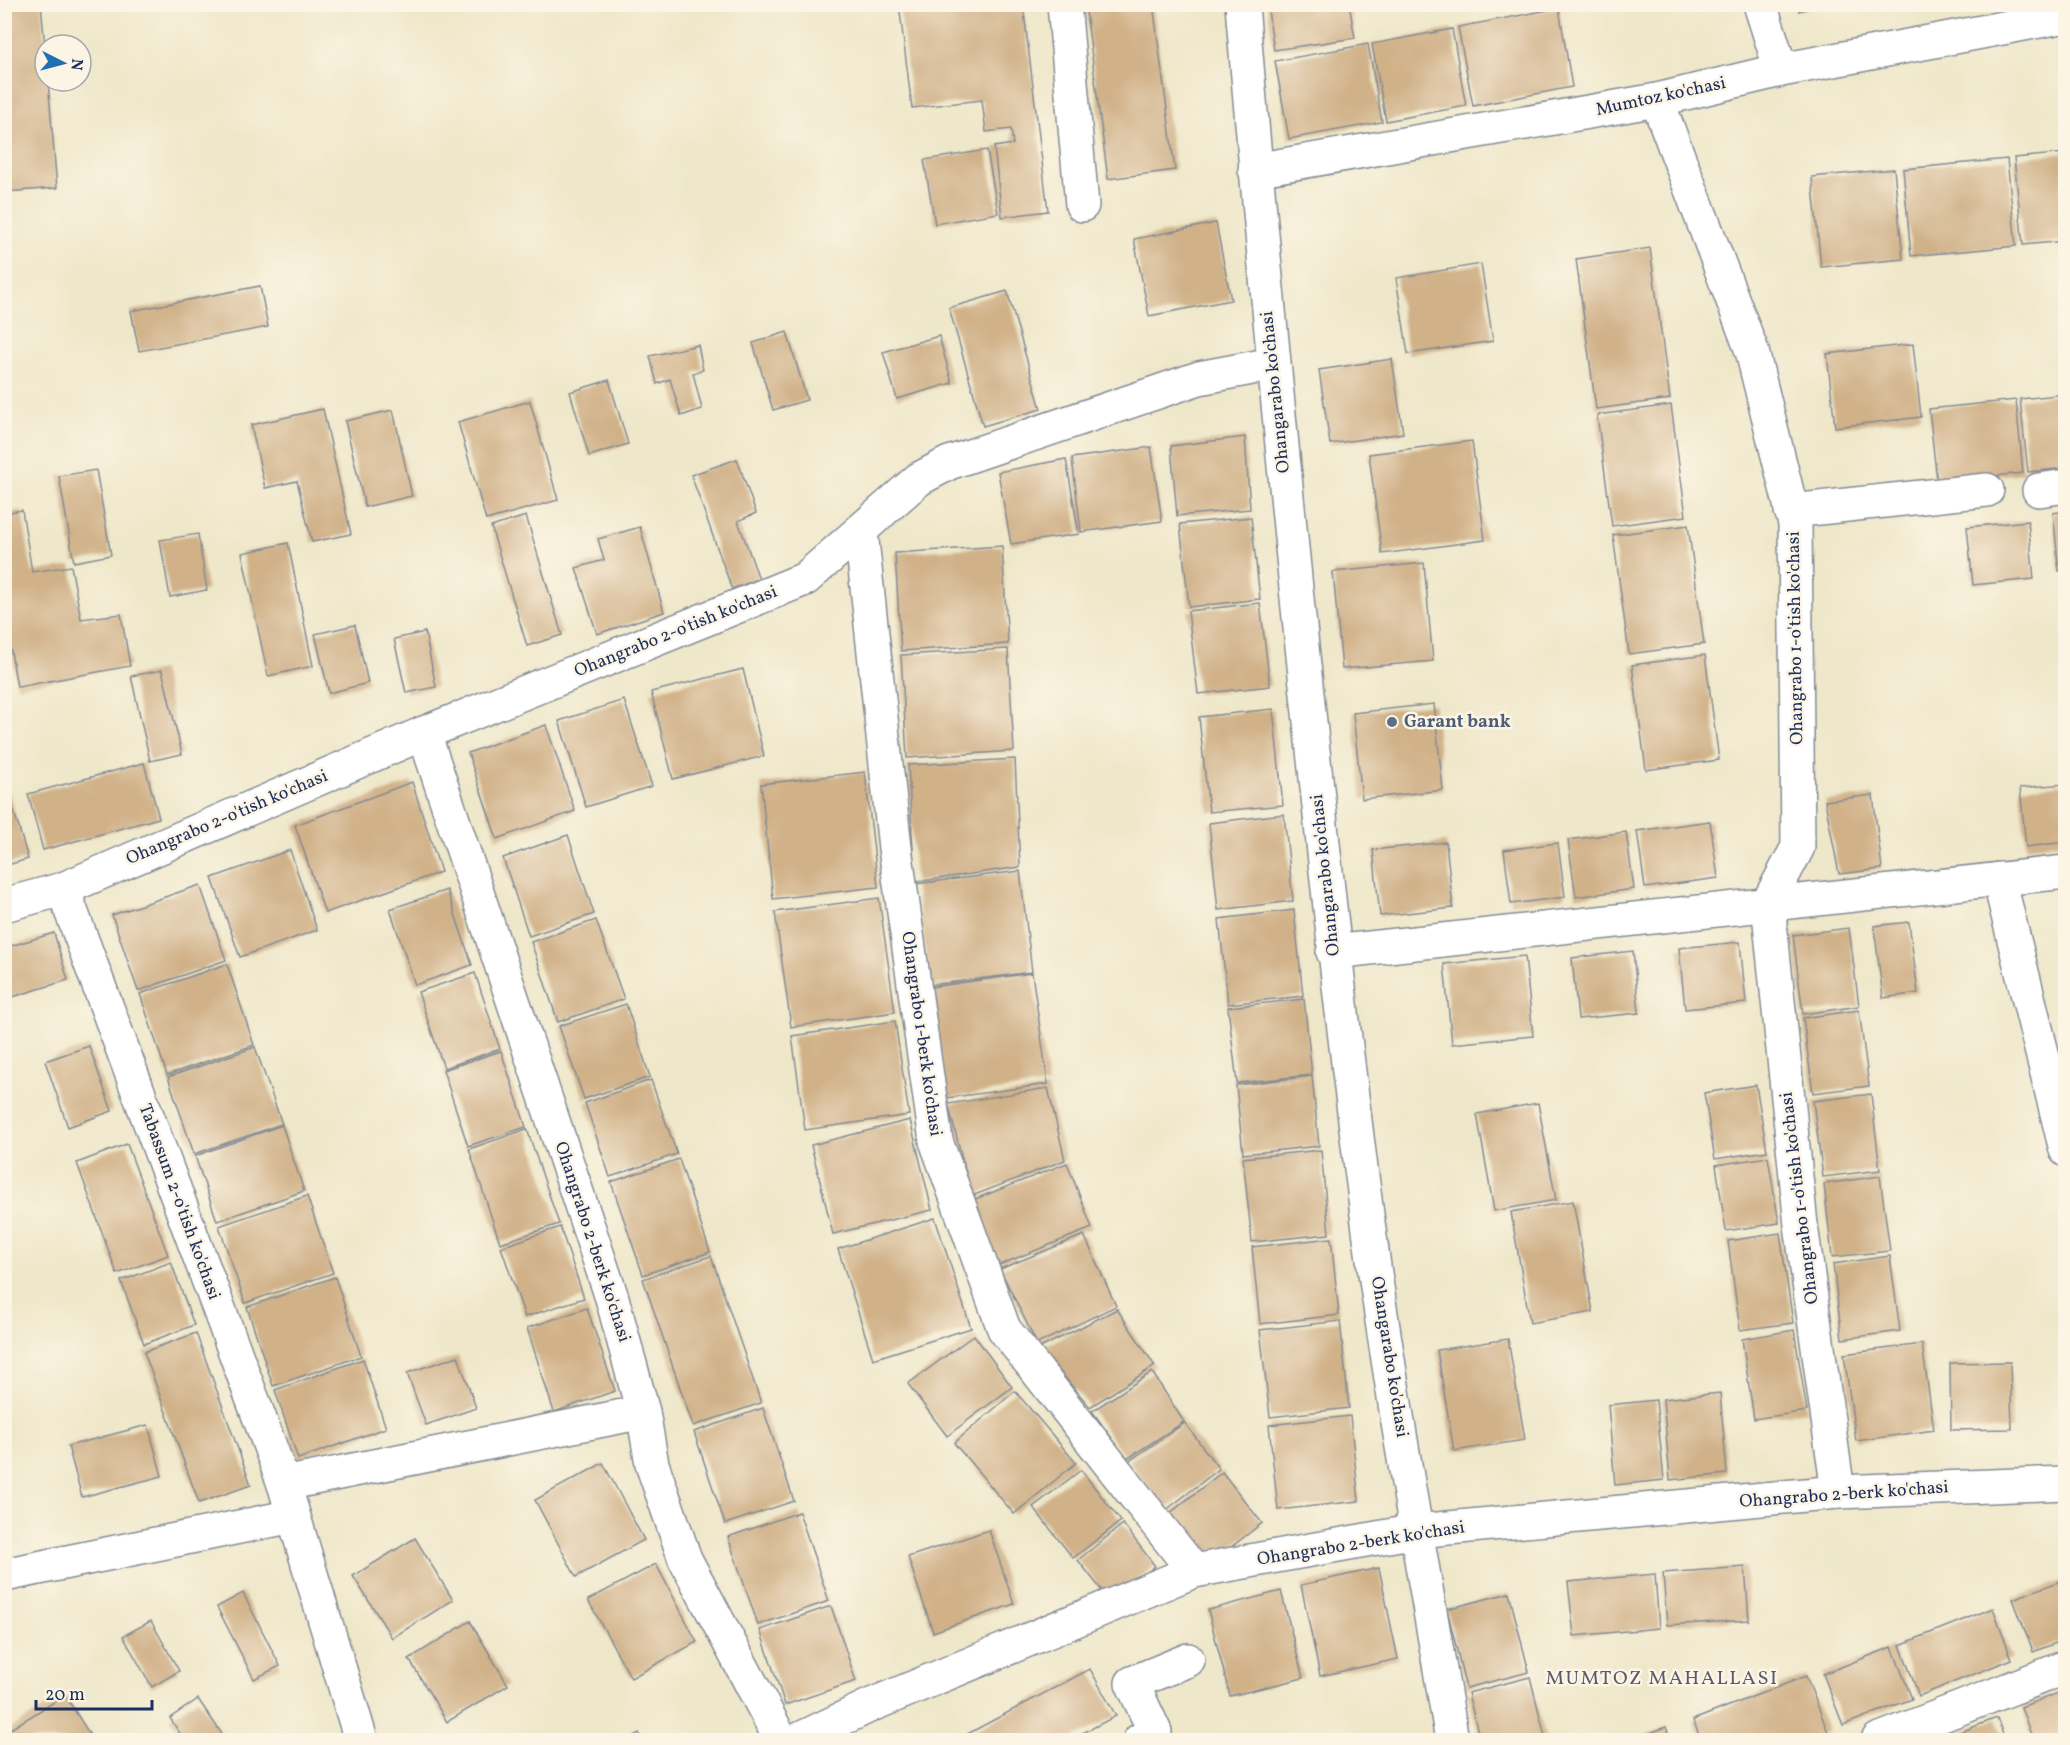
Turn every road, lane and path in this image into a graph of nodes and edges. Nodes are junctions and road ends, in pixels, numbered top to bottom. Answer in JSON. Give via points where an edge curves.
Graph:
{"nodes":[{"id":1,"x":1064,"y":4,"type":"edge"},
{"id":2,"x":1242,"y":4,"type":"edge"},
{"id":3,"x":1760,"y":4,"type":"edge"},
{"id":4,"x":2066,"y":16,"type":"edge"},
{"id":5,"x":1781,"y":70,"type":"junction"},
{"id":6,"x":1657,"y":100,"type":"junction"},
{"id":7,"x":1255,"y":170,"type":"junction"},
{"id":8,"x":1082,"y":205,"type":"dead end"},
{"id":9,"x":1273,"y":364,"type":"junction"},
{"id":10,"x":1987,"y":490,"type":"dead end"},
{"id":11,"x":1791,"y":512,"type":"junction"},
{"id":12,"x":861,"y":531,"type":"junction"},
{"id":13,"x":424,"y":733,"type":"junction"},
{"id":14,"x":2066,"y":872,"type":"edge"},
{"id":15,"x":1999,"y":879,"type":"junction"},
{"id":16,"x":63,"y":890,"type":"junction"},
{"id":17,"x":1768,"y":903,"type":"junction"},
{"id":18,"x":4,"y":905,"type":"edge"},
{"id":19,"x":1333,"y":952,"type":"junction"},
{"id":20,"x":2066,"y":1150,"type":"edge"},
{"id":21,"x":643,"y":1412,"type":"junction"},
{"id":22,"x":2066,"y":1483,"type":"edge"},
{"id":23,"x":284,"y":1484,"type":"junction"},
{"id":24,"x":1838,"y":1492,"type":"junction"},
{"id":25,"x":293,"y":1516,"type":"junction"},
{"id":26,"x":1416,"y":1531,"type":"junction"},
{"id":27,"x":1194,"y":1571,"type":"junction"},
{"id":28,"x":4,"y":1575,"type":"edge"},
{"id":29,"x":1188,"y":1660,"type":"dead end"},
{"id":30,"x":2066,"y":1667,"type":"edge"},
{"id":31,"x":1918,"y":1734,"type":"edge"},
{"id":32,"x":362,"y":1740,"type":"edge"},
{"id":33,"x":781,"y":1740,"type":"edge"},
{"id":34,"x":798,"y":1740,"type":"edge"},
{"id":35,"x":1140,"y":1740,"type":"edge"},
{"id":36,"x":1452,"y":1740,"type":"edge"},
{"id":37,"x":1878,"y":1740,"type":"edge"}],
"edges":[{"from":1,"to":8,"type":"street"},
{"from":2,"to":7,"type":"street","name":"Ohangarabo ko'chasi"},
{"from":3,"to":5,"type":"street"},
{"from":4,"to":5,"type":"street","name":"Mumtoz ko'chasi"},
{"from":5,"to":6,"type":"street","name":"Mumtoz ko'chasi"},
{"from":6,"to":7,"type":"street","name":"Mumtoz ko'chasi"},
{"from":6,"to":11,"type":"street","name":"Ohangrabo 1-o'tish ko'chasi","via":[[1752,351]]},
{"from":7,"to":9,"type":"street","name":"Ohangarabo ko'chasi"},
{"from":9,"to":12,"type":"street","name":"Ohangrabo 2-o'tish ko'chasi","via":[[1199,378],[949,464],[919,479]]},
{"from":9,"to":19,"type":"street","name":"Ohangarabo ko'chasi"},
{"from":10,"to":11,"type":"street"},
{"from":11,"to":17,"type":"street","name":"Ohangrabo 1-o'tish ko'chasi","via":[[1795,524],[1798,848]]},
{"from":12,"to":13,"type":"street","name":"Ohangrabo 2-o'tish ko'chasi","via":[[805,579]]},
{"from":12,"to":27,"type":"street","name":"Ohangrabo 1-berk ko'chasi","via":[[895,848],[936,1141],[1004,1329]]},
{"from":13,"to":16,"type":"street","name":"Ohangrabo 2-o'tish ko'chasi"},
{"from":13,"to":21,"type":"street","name":"Ohangrabo 2-berk ko'chasi","via":[[612,1298]]},
{"from":14,"to":15,"type":"street"},
{"from":15,"to":17,"type":"street"},
{"from":15,"to":20,"type":"street"},
{"from":16,"to":18,"type":"street","name":"Ohangrabo 2-o'tish ko'chasi"},
{"from":16,"to":23,"type":"street","name":"Tabassum 2-o'tish ko'chasi"},
{"from":17,"to":19,"type":"street"},
{"from":17,"to":24,"type":"street","name":"Ohangrabo 1-o'tish ko'chasi","via":[[1801,1225]]},
{"from":19,"to":26,"type":"street","name":"Ohangarabo ko'chasi","via":[[1371,1241]]},
{"from":21,"to":23,"type":"street"},
{"from":21,"to":33,"type":"street","name":"Ohangrabo 2-berk ko'chasi","via":[[652,1464],[685,1559]]},
{"from":22,"to":24,"type":"street","name":"Ohangrabo 2-berk ko'chasi"},
{"from":23,"to":25,"type":"street","name":"Tabassum 2-o'tish ko'chasi"},
{"from":24,"to":26,"type":"street","name":"Ohangrabo 2-berk ko'chasi"},
{"from":25,"to":28,"type":"street"},
{"from":25,"to":32,"type":"street","name":"Tabassum 2-o'tish ko'chasi"},
{"from":26,"to":27,"type":"street","name":"Ohangrabo 2-berk ko'chasi"},
{"from":26,"to":36,"type":"street","name":"Ohangarabo ko'chasi"},
{"from":27,"to":34,"type":"street","name":"Ohangrabo 2-berk ko'chasi","via":[[869,1706]]},
{"from":29,"to":35,"type":"street","via":[[1132,1683],[1155,1732]]},
{"from":30,"to":31,"type":"street"},
{"from":31,"to":37,"type":"street"}]}
